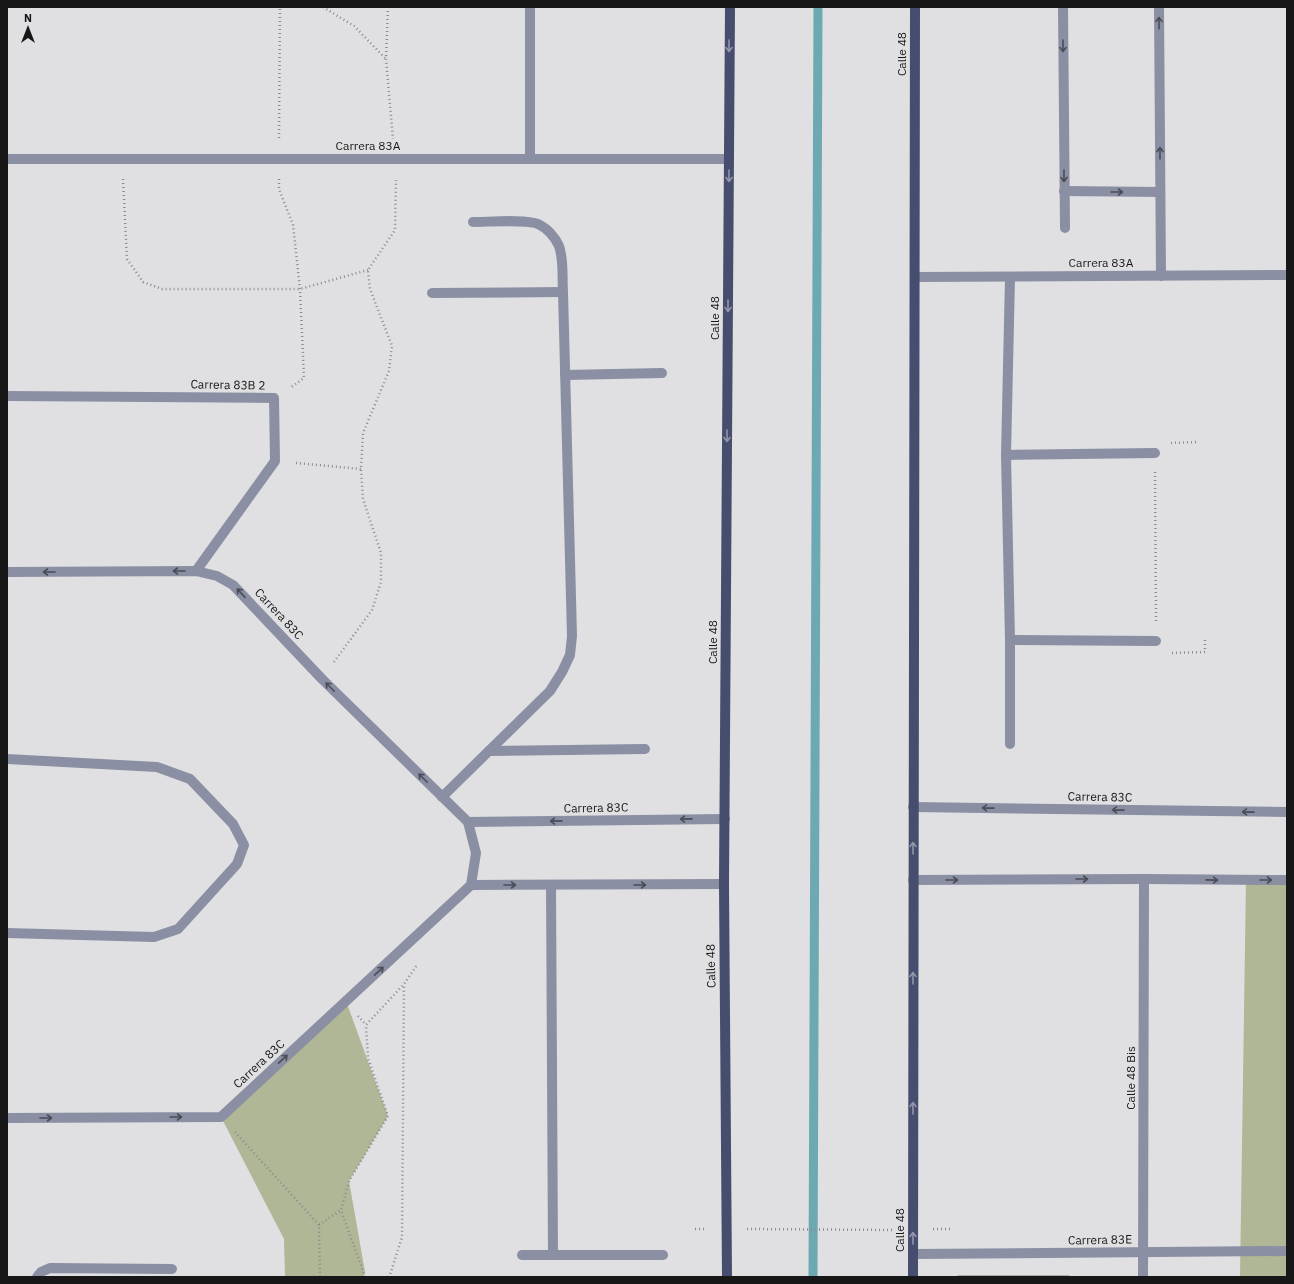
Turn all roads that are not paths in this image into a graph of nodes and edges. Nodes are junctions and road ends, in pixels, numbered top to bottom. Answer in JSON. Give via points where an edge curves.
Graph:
{"nodes":[{"id":1,"x":530,"y":7,"type":"edge"},
{"id":2,"x":730,"y":7,"type":"edge"},
{"id":3,"x":915,"y":7,"type":"edge"},
{"id":4,"x":1063,"y":7,"type":"edge"},
{"id":5,"x":1159,"y":7,"type":"edge"},
{"id":6,"x":7,"y":158,"type":"edge"},
{"id":7,"x":530,"y":159,"type":"junction"},
{"id":8,"x":729,"y":160,"type":"junction"},
{"id":9,"x":1064,"y":191,"type":"junction"},
{"id":10,"x":1160,"y":192,"type":"junction"},
{"id":11,"x":473,"y":222,"type":"dead end"},
{"id":12,"x":1065,"y":228,"type":"dead end"},
{"id":13,"x":1287,"y":275,"type":"edge"},
{"id":14,"x":1161,"y":276,"type":"junction"},
{"id":15,"x":915,"y":277,"type":"junction"},
{"id":16,"x":1010,"y":277,"type":"junction"},
{"id":17,"x":563,"y":292,"type":"junction"},
{"id":18,"x":432,"y":294,"type":"dead end"},
{"id":19,"x":662,"y":373,"type":"dead end"},
{"id":20,"x":565,"y":375,"type":"junction"},
{"id":21,"x":7,"y":396,"type":"edge"},
{"id":22,"x":1155,"y":452,"type":"road end"},
{"id":23,"x":1006,"y":455,"type":"junction"},
{"id":24,"x":196,"y":571,"type":"junction"},
{"id":25,"x":7,"y":572,"type":"edge"},
{"id":26,"x":1010,"y":640,"type":"junction"},
{"id":27,"x":1156,"y":640,"type":"road end"},
{"id":28,"x":1010,"y":744,"type":"dead end"},
{"id":29,"x":645,"y":749,"type":"dead end"},
{"id":30,"x":489,"y":751,"type":"junction"},
{"id":31,"x":7,"y":759,"type":"edge"},
{"id":32,"x":442,"y":797,"type":"junction"},
{"id":33,"x":913,"y":807,"type":"junction"},
{"id":34,"x":1287,"y":812,"type":"edge"},
{"id":35,"x":724,"y":819,"type":"junction"},
{"id":36,"x":468,"y":822,"type":"junction"},
{"id":37,"x":1144,"y":879,"type":"junction"},
{"id":38,"x":913,"y":880,"type":"junction"},
{"id":39,"x":1287,"y":880,"type":"edge"},
{"id":40,"x":724,"y":884,"type":"junction"},
{"id":41,"x":471,"y":885,"type":"junction"},
{"id":42,"x":551,"y":885,"type":"junction"},
{"id":43,"x":7,"y":932,"type":"edge"},
{"id":44,"x":7,"y":1118,"type":"edge"},
{"id":45,"x":1287,"y":1251,"type":"edge"},
{"id":46,"x":1143,"y":1252,"type":"junction"},
{"id":47,"x":913,"y":1254,"type":"junction"},
{"id":48,"x":522,"y":1255,"type":"dead end"},
{"id":49,"x":553,"y":1255,"type":"junction"},
{"id":50,"x":663,"y":1255,"type":"dead end"},
{"id":51,"x":172,"y":1269,"type":"dead end"},
{"id":52,"x":37,"y":1277,"type":"edge"},
{"id":53,"x":727,"y":1277,"type":"edge"},
{"id":54,"x":913,"y":1277,"type":"edge"},
{"id":55,"x":1143,"y":1277,"type":"edge"}],
"edges":[{"from":1,"to":7,"type":"street"},
{"from":2,"to":8,"type":"main road","name":"Calle 48","one_way":true},
{"from":3,"to":15,"type":"main road","name":"Calle 48"},
{"from":4,"to":9,"type":"street","one_way":true},
{"from":10,"to":5,"type":"street","one_way":true},
{"from":6,"to":7,"type":"street","name":"Carrera 83A"},
{"from":7,"to":8,"type":"street","name":"Carrera 83A"},
{"from":8,"to":35,"type":"main road","name":"Calle 48","one_way":true},
{"from":9,"to":10,"type":"street","one_way":true},
{"from":9,"to":12,"type":"street"},
{"from":10,"to":14,"type":"street"},
{"from":11,"to":17,"type":"street","via":[[528,222],[548,230],[559,247]]},
{"from":13,"to":14,"type":"street","name":"Carrera 83A"},
{"from":14,"to":16,"type":"street","name":"Carrera 83A"},
{"from":15,"to":16,"type":"street","name":"Carrera 83A"},
{"from":15,"to":33,"type":"main road","name":"Calle 48"},
{"from":16,"to":23,"type":"street"},
{"from":17,"to":18,"type":"street"},
{"from":17,"to":20,"type":"street"},
{"from":19,"to":20,"type":"street"},
{"from":20,"to":30,"type":"street","via":[[572,636],[570,655],[550,691]]},
{"from":21,"to":24,"type":"street","name":"Carrera 83B 2","via":[[274,398],[275,461]]},
{"from":22,"to":23,"type":"street"},
{"from":23,"to":26,"type":"street"},
{"from":24,"to":25,"type":"street","name":"Carrera 83C","one_way":true},
{"from":32,"to":24,"type":"street","name":"Carrera 83C","one_way":true,"via":[[322,679],[233,585],[217,576]]},
{"from":26,"to":27,"type":"street"},
{"from":26,"to":28,"type":"street"},
{"from":29,"to":30,"type":"street"},
{"from":30,"to":32,"type":"street"},
{"from":31,"to":43,"type":"street","via":[[157,767],[190,779],[233,824],[244,845],[237,864],[178,929],[154,937]]},
{"from":32,"to":36,"type":"street","name":"Carrera 83C"},
{"from":34,"to":33,"type":"street","name":"Carrera 83C","one_way":true},
{"from":38,"to":33,"type":"main road","name":"Calle 48","one_way":true},
{"from":35,"to":36,"type":"street","name":"Carrera 83C","one_way":true},
{"from":35,"to":40,"type":"main road","name":"Calle 48"},
{"from":36,"to":41,"type":"street","via":[[476,853]]},
{"from":38,"to":37,"type":"street","one_way":true},
{"from":37,"to":39,"type":"street","one_way":true},
{"from":37,"to":46,"type":"street","name":"Calle 48 Bis"},
{"from":47,"to":38,"type":"main road","name":"Calle 48","one_way":true},
{"from":42,"to":40,"type":"street","one_way":true},
{"from":40,"to":53,"type":"main road","name":"Calle 48"},
{"from":41,"to":42,"type":"street","one_way":true},
{"from":44,"to":41,"type":"street","name":"Carrera 83C","one_way":true,"via":[[221,1117]]},
{"from":42,"to":49,"type":"street"},
{"from":45,"to":46,"type":"street","name":"Carrera 83E"},
{"from":46,"to":47,"type":"street","name":"Carrera 83E"},
{"from":46,"to":55,"type":"street","name":"Calle 48 Bis"},
{"from":47,"to":54,"type":"main road","name":"Calle 48"},
{"from":48,"to":49,"type":"street"},
{"from":49,"to":50,"type":"street"},
{"from":51,"to":52,"type":"street","via":[[50,1268]]}]}
